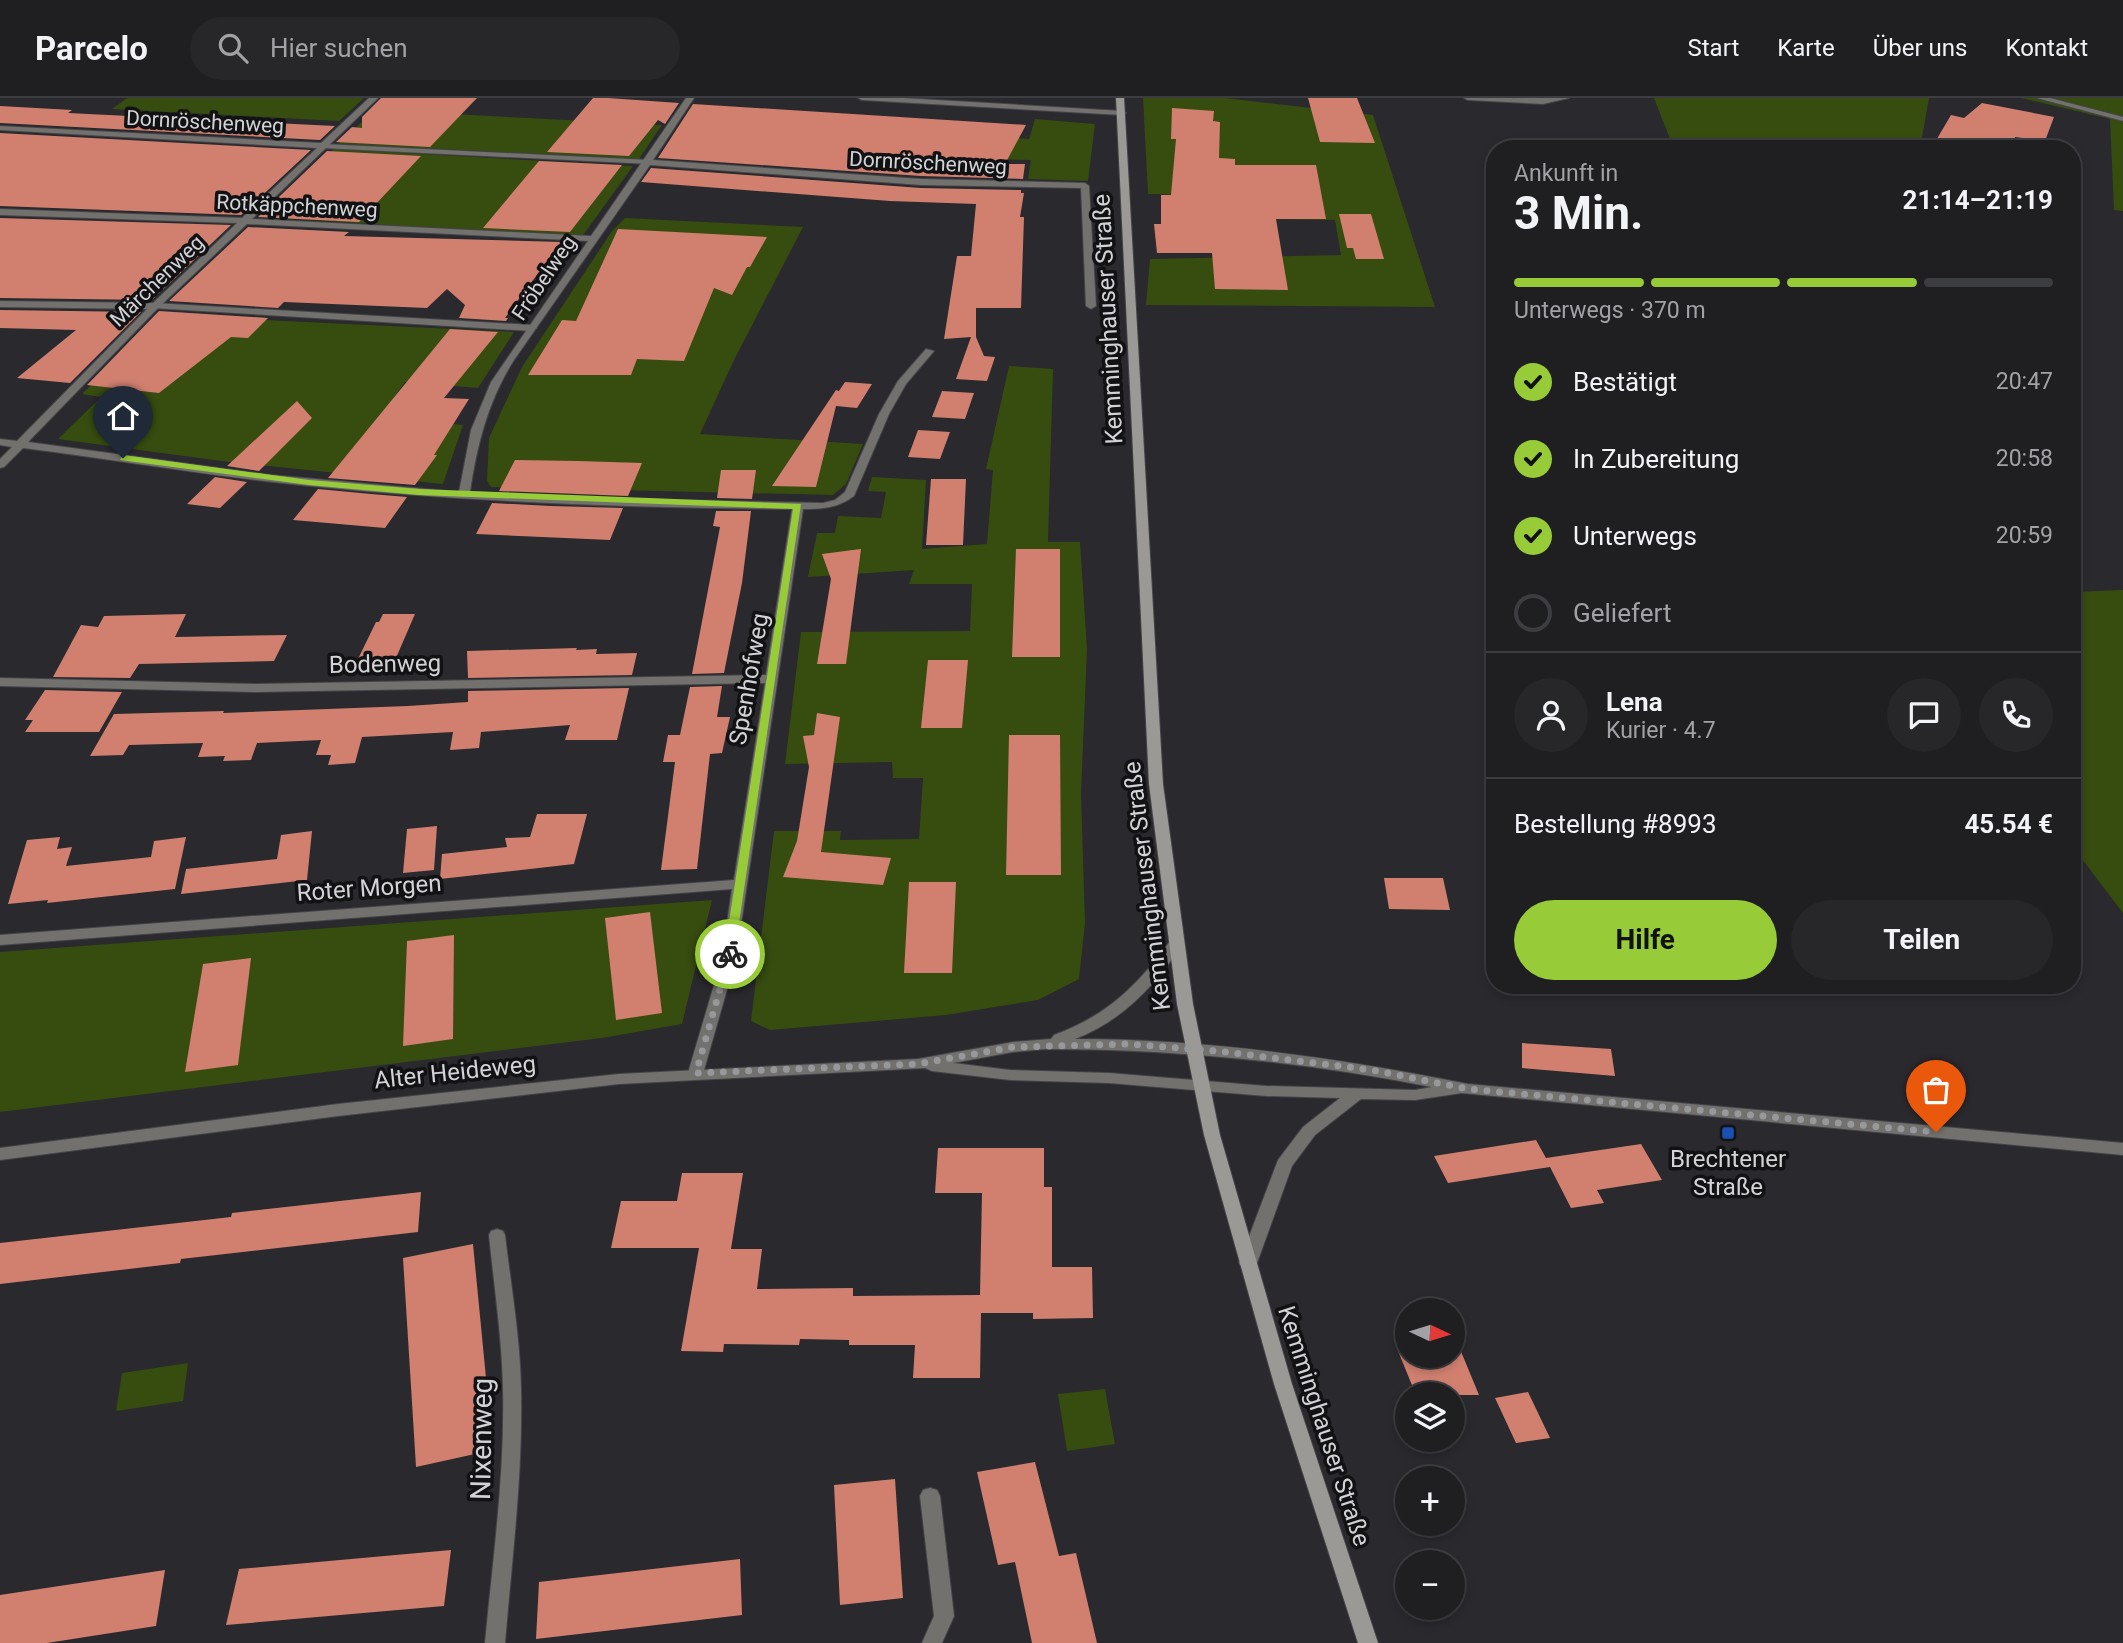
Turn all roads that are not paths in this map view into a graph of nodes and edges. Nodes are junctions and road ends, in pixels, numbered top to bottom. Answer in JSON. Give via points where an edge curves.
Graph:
{"nodes":[{"id":1,"x":374,"y":98,"type":"edge"},
{"id":2,"x":690,"y":98,"type":"edge"},
{"id":3,"x":862,"y":98,"type":"edge"},
{"id":4,"x":1121,"y":98,"type":"edge"},
{"id":5,"x":1468,"y":98,"type":"edge"},
{"id":6,"x":1565,"y":98,"type":"edge"},
{"id":7,"x":2041,"y":98,"type":"edge"},
{"id":8,"x":1122,"y":113,"type":"junction"},
{"id":9,"x":2123,"y":119,"type":"edge"},
{"id":10,"x":0,"y":128,"type":"edge"},
{"id":11,"x":324,"y":146,"type":"junction"},
{"id":12,"x":650,"y":162,"type":"junction"},
{"id":13,"x":0,"y":212,"type":"edge"},
{"id":14,"x":247,"y":221,"type":"junction"},
{"id":15,"x":593,"y":239,"type":"junction"},
{"id":16,"x":0,"y":304,"type":"edge"},
{"id":17,"x":155,"y":306,"type":"junction"},
{"id":18,"x":1091,"y":306,"type":"dead end"},
{"id":19,"x":533,"y":328,"type":"junction"},
{"id":20,"x":929,"y":351,"type":"dead end"},
{"id":21,"x":0,"y":442,"type":"edge"},
{"id":22,"x":23,"y":444,"type":"junction"},
{"id":23,"x":0,"y":465,"type":"edge"},
{"id":24,"x":464,"y":495,"type":"junction"},
{"id":25,"x":798,"y":506,"type":"junction"},
{"id":26,"x":772,"y":679,"type":"junction"},
{"id":27,"x":0,"y":682,"type":"edge"},
{"id":28,"x":741,"y":884,"type":"junction"},
{"id":29,"x":0,"y":940,"type":"edge"},
{"id":30,"x":1176,"y":943,"type":"junction"},
{"id":31,"x":1045,"y":1044,"type":"junction"},
{"id":32,"x":1193,"y":1048,"type":"junction"},
{"id":33,"x":918,"y":1064,"type":"junction"},
{"id":34,"x":696,"y":1073,"type":"junction"},
{"id":35,"x":1201,"y":1087,"type":"junction"},
{"id":36,"x":1468,"y":1089,"type":"junction"},
{"id":37,"x":1358,"y":1093,"type":"junction"},
{"id":38,"x":2123,"y":1149,"type":"edge"},
{"id":39,"x":0,"y":1154,"type":"edge"},
{"id":40,"x":497,"y":1235,"type":"dead end"},
{"id":41,"x":1248,"y":1263,"type":"junction"},
{"id":42,"x":930,"y":1496,"type":"dead end"},
{"id":43,"x":495,"y":1643,"type":"edge"},
{"id":44,"x":932,"y":1643,"type":"edge"},
{"id":45,"x":1368,"y":1643,"type":"edge"}],
"edges":[{"from":1,"to":11,"type":"street","name":"Märchenweg"},
{"from":2,"to":12,"type":"street","name":"Fröbelweg"},
{"from":3,"to":8,"type":"street"},
{"from":4,"to":8,"type":"main road","name":"Kemminghauser Straße"},
{"from":5,"to":6,"type":"street","via":[[1544,102]]},
{"from":7,"to":9,"type":"street"},
{"from":8,"to":30,"type":"main road","name":"Kemminghauser Straße","via":[[1156,784]]},
{"from":10,"to":11,"type":"street","name":"Dornröschenweg"},
{"from":11,"to":12,"type":"street","name":"Dornröschenweg"},
{"from":11,"to":14,"type":"street","name":"Märchenweg"},
{"from":12,"to":15,"type":"street","name":"Fröbelweg"},
{"from":12,"to":18,"type":"street","name":"Dornröschenweg","via":[[921,182],[1085,186]]},
{"from":13,"to":14,"type":"street","name":"Rotkäppchenweg"},
{"from":14,"to":15,"type":"street","name":"Rotkäppchenweg"},
{"from":14,"to":17,"type":"street","name":"Märchenweg"},
{"from":15,"to":19,"type":"street","name":"Fröbelweg"},
{"from":16,"to":17,"type":"street"},
{"from":17,"to":19,"type":"street"},
{"from":17,"to":22,"type":"street","name":"Märchenweg"},
{"from":19,"to":24,"type":"street","name":"Fröbelweg","via":[[497,379],[480,419]]},
{"from":20,"to":25,"type":"street","via":[[884,414],[850,494],[823,506]]},
{"from":21,"to":22,"type":"street"},
{"from":22,"to":23,"type":"street","name":"Märchenweg"},
{"from":22,"to":24,"type":"street","via":[[309,483]]},
{"from":24,"to":25,"type":"street"},
{"from":25,"to":26,"type":"street","name":"Spenhofweg"},
{"from":26,"to":27,"type":"street","name":"Bodenweg","via":[[254,688]]},
{"from":26,"to":28,"type":"street","name":"Spenhofweg"},
{"from":28,"to":29,"type":"street","name":"Roter Morgen"},
{"from":28,"to":34,"type":"street","name":"Spenhofweg","via":[[729,958]]},
{"from":30,"to":31,"type":"street","via":[[1151,978],[1113,1014],[1087,1030]]},
{"from":30,"to":32,"type":"main road","name":"Kemminghauser Straße"},
{"from":31,"to":32,"type":"street","name":"Alter Heideweg"},
{"from":31,"to":33,"type":"street","name":"Alter Heideweg"},
{"from":32,"to":35,"type":"main road","name":"Kemminghauser Straße"},
{"from":32,"to":36,"type":"street","via":[[1372,1070]]},
{"from":33,"to":34,"type":"street","name":"Alter Heideweg"},
{"from":33,"to":35,"type":"street","name":"Alter Heideweg","via":[[1010,1075]]},
{"from":34,"to":39,"type":"street","name":"Alter Heideweg","via":[[338,1110]]},
{"from":35,"to":37,"type":"street"},
{"from":35,"to":41,"type":"main road","name":"Kemminghauser Straße"},
{"from":36,"to":37,"type":"street","via":[[1415,1095]]},
{"from":36,"to":38,"type":"street"},
{"from":37,"to":41,"type":"street","via":[[1309,1131],[1284,1164]]},
{"from":40,"to":43,"type":"street","name":"Nixenweg","via":[[511,1353],[512,1407],[509,1510]]},
{"from":41,"to":45,"type":"main road","name":"Kemminghauser Straße"},
{"from":42,"to":44,"type":"street","via":[[944,1616]]}]}
